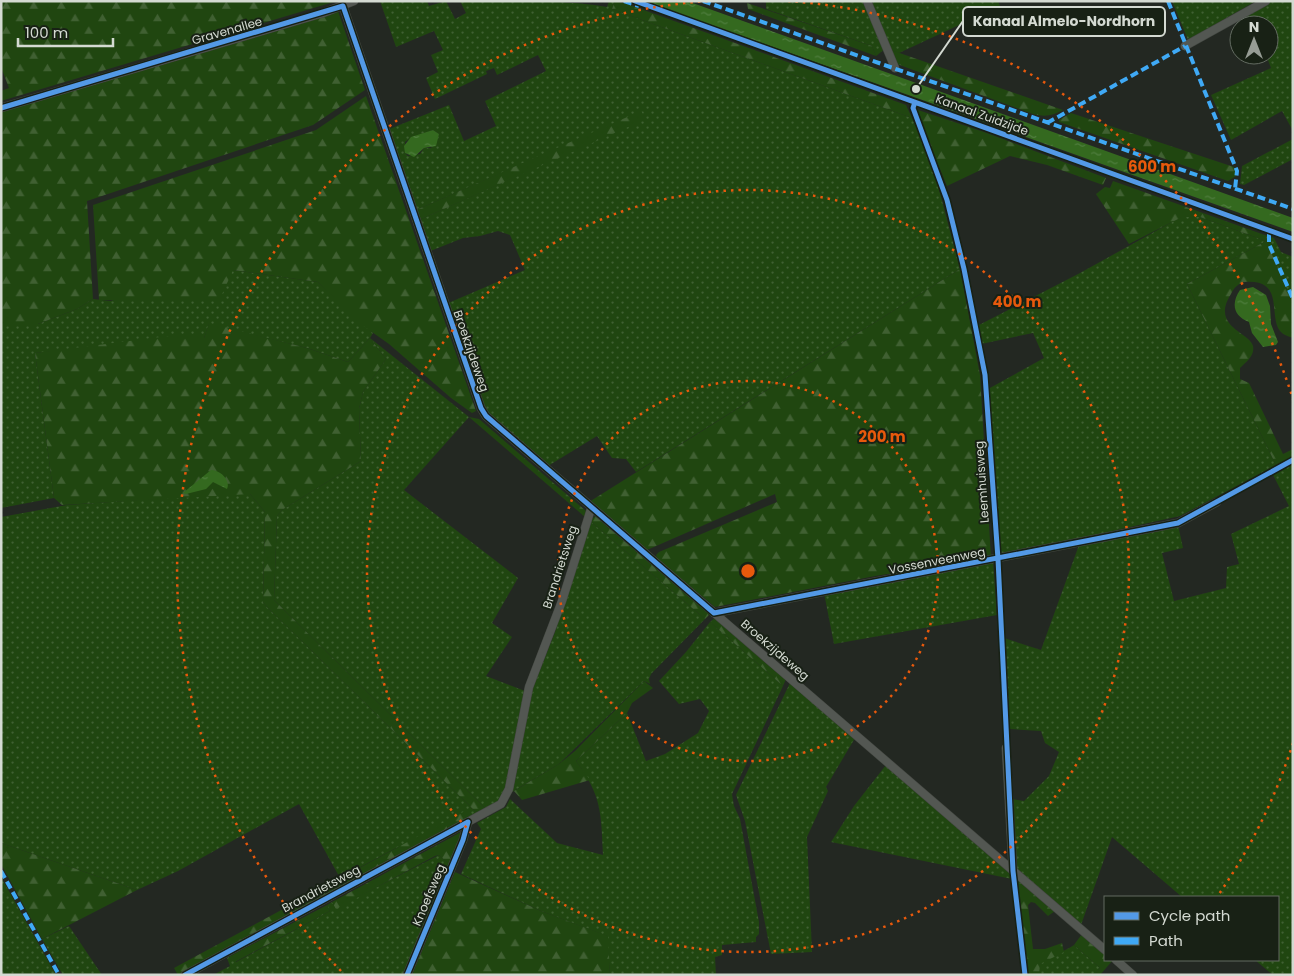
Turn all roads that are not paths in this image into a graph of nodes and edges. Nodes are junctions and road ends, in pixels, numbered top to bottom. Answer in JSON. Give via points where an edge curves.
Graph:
{"nodes":[{"id":1,"x":354,"y":1,"type":"edge"},
{"id":2,"x":867,"y":1,"type":"edge"},
{"id":3,"x":1266,"y":1,"type":"edge"},
{"id":4,"x":343,"y":6,"type":"junction"},
{"id":5,"x":1185,"y":46,"type":"dead end"},
{"id":6,"x":895,"y":68,"type":"dead end"},
{"id":7,"x":1,"y":108,"type":"edge"},
{"id":8,"x":1217,"y":502,"type":"dead end"},
{"id":9,"x":591,"y":509,"type":"junction"},
{"id":10,"x":714,"y":613,"type":"junction"},
{"id":11,"x":1006,"y":748,"type":"dead end"},
{"id":12,"x":468,"y":822,"type":"junction"},
{"id":13,"x":1013,"y":871,"type":"junction"},
{"id":14,"x":1104,"y":949,"type":"edge"},
{"id":15,"x":1117,"y":961,"type":"edge"},
{"id":16,"x":185,"y":975,"type":"edge"},
{"id":17,"x":407,"y":975,"type":"edge"},
{"id":18,"x":1133,"y":975,"type":"edge"}],
"edges":[{"from":1,"to":4,"type":"street","name":"Gravenallee"},
{"from":2,"to":6,"type":"street"},
{"from":3,"to":5,"type":"street"},
{"from":4,"to":7,"type":"street","name":"Gravenallee"},
{"from":4,"to":9,"type":"street","name":"Broekzijdeweg","via":[[481,408],[486,416]]},
{"from":8,"to":10,"type":"street","name":"Vossenveenweg","via":[[1178,523]]},
{"from":9,"to":10,"type":"street","name":"Broekzijdeweg"},
{"from":9,"to":12,"type":"street","name":"Brandrietsweg","via":[[562,601],[529,687],[509,789],[501,804]]},
{"from":10,"to":13,"type":"street","name":"Broekzijdeweg"},
{"from":11,"to":13,"type":"street"},
{"from":12,"to":16,"type":"street","name":"Brandrietsweg"},
{"from":12,"to":17,"type":"street","name":"Knoefsweg"},
{"from":13,"to":14,"type":"street","name":"Broekzijdeweg"},
{"from":15,"to":18,"type":"street"}]}
